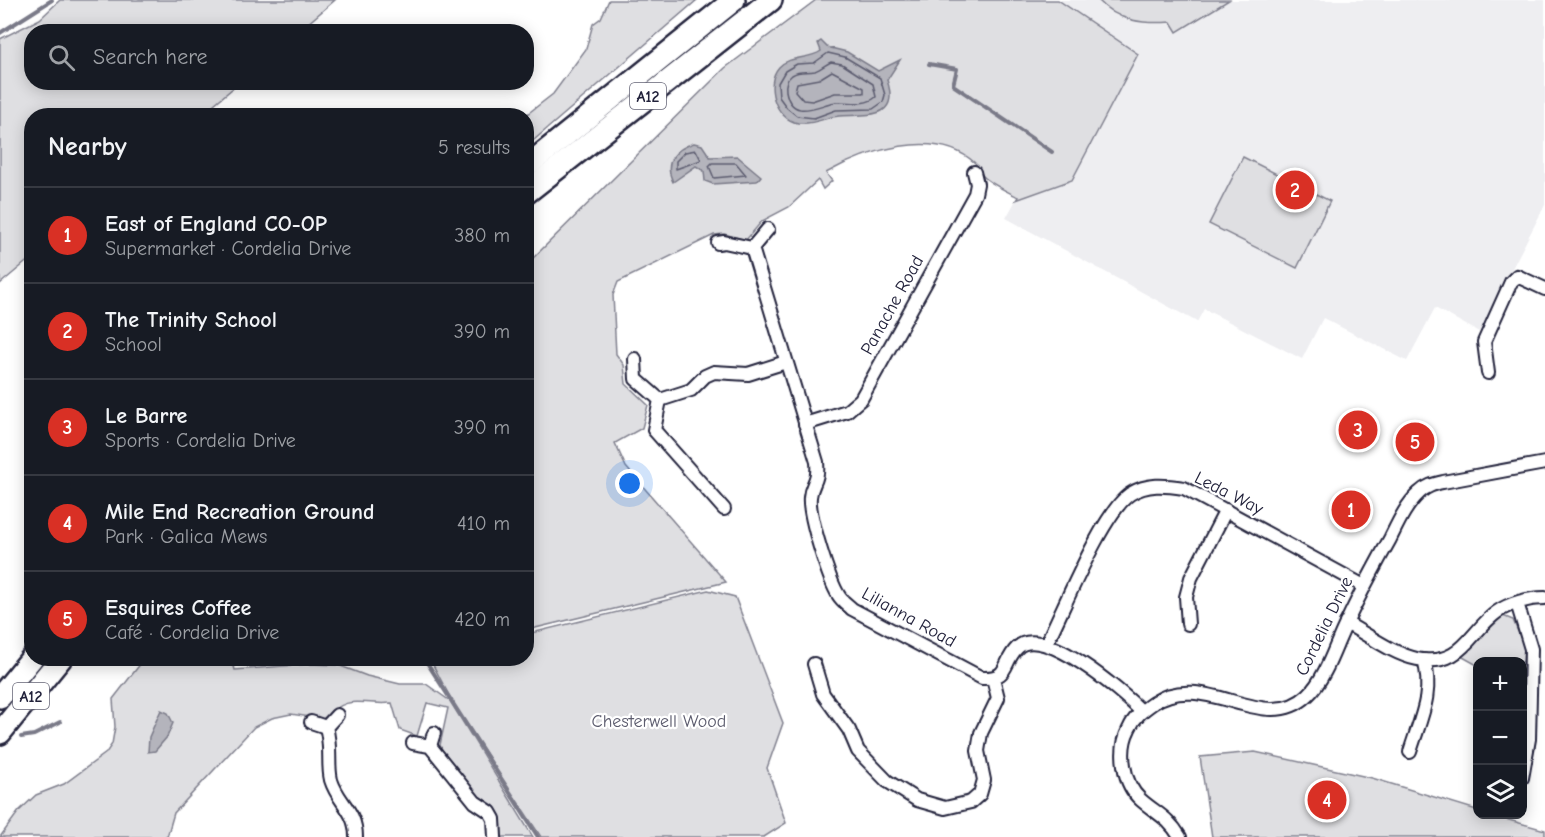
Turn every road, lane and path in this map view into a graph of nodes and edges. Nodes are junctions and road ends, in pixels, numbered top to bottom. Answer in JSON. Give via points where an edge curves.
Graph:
{"nodes":[{"id":1,"x":734,"y":0,"type":"edge"},
{"id":2,"x":771,"y":0,"type":"edge"},
{"id":3,"x":534,"y":161,"type":"edge"},
{"id":4,"x":974,"y":172,"type":"dead end"},
{"id":5,"x":534,"y":187,"type":"edge"},
{"id":6,"x":768,"y":229,"type":"dead end"},
{"id":7,"x":718,"y":243,"type":"dead end"},
{"id":8,"x":752,"y":248,"type":"junction"},
{"id":9,"x":1545,"y":289,"type":"edge"},
{"id":10,"x":635,"y":359,"type":"dead end"},
{"id":11,"x":786,"y":362,"type":"junction"},
{"id":12,"x":1488,"y":373,"type":"dead end"},
{"id":13,"x":660,"y":400,"type":"junction"},
{"id":14,"x":805,"y":424,"type":"junction"},
{"id":15,"x":1545,"y":463,"type":"edge"},
{"id":16,"x":724,"y":509,"type":"dead end"},
{"id":17,"x":1226,"y":510,"type":"junction"},
{"id":18,"x":1364,"y":586,"type":"junction"},
{"id":19,"x":1545,"y":598,"type":"edge"},
{"id":20,"x":1517,"y":603,"type":"junction"},
{"id":21,"x":1346,"y":623,"type":"junction"},
{"id":22,"x":1188,"y":624,"type":"dead end"},
{"id":23,"x":1046,"y":644,"type":"junction"},
{"id":24,"x":1424,"y":660,"type":"junction"},
{"id":25,"x":814,"y":664,"type":"dead end"},
{"id":26,"x":25,"y":666,"type":"edge"},
{"id":27,"x":54,"y":666,"type":"edge"},
{"id":28,"x":993,"y":678,"type":"junction"},
{"id":29,"x":0,"y":697,"type":"edge"},
{"id":30,"x":1141,"y":711,"type":"junction"},
{"id":31,"x":337,"y":715,"type":"dead end"},
{"id":32,"x":311,"y":722,"type":"dead end"},
{"id":33,"x":326,"y":727,"type":"junction"},
{"id":34,"x":0,"y":733,"type":"edge"},
{"id":35,"x":434,"y":733,"type":"dead end"},
{"id":36,"x":413,"y":743,"type":"dead end"},
{"id":37,"x":430,"y":746,"type":"junction"},
{"id":38,"x":1410,"y":752,"type":"dead end"},
{"id":39,"x":1524,"y":765,"type":"edge"},
{"id":40,"x":356,"y":837,"type":"edge"},
{"id":41,"x":495,"y":837,"type":"edge"},
{"id":42,"x":1180,"y":837,"type":"edge"}],
"edges":[{"from":1,"to":3,"type":"highway","number":"A12"},
{"from":2,"to":5,"type":"highway","number":"A12"},
{"from":4,"to":14,"type":"street","name":"Panache Road","via":[[975,194],[861,399],[846,411]]},
{"from":6,"to":8,"type":"street"},
{"from":7,"to":8,"type":"street"},
{"from":8,"to":11,"type":"street","name":"Lilianna Road"},
{"from":9,"to":12,"type":"street","via":[[1517,276],[1511,282],[1484,342]]},
{"from":10,"to":13,"type":"street","via":[[636,379]]},
{"from":11,"to":13,"type":"street","via":[[748,374],[714,372],[691,390]]},
{"from":11,"to":14,"type":"street","name":"Lilianna Road"},
{"from":13,"to":16,"type":"street","via":[[654,430]]},
{"from":14,"to":28,"type":"street","name":"Lilianna Road","via":[[818,462],[819,478],[810,495],[810,510],[839,596],[852,609],[982,678]]},
{"from":15,"to":18,"type":"street","name":"Cordelia Drive","via":[[1428,486],[1411,501]]},
{"from":17,"to":18,"type":"street","name":"Leda Way"},
{"from":17,"to":22,"type":"street","via":[[1191,578],[1186,597]]},
{"from":17,"to":23,"type":"street","name":"Leda Way","via":[[1184,488],[1156,484],[1131,493],[1109,518]]},
{"from":18,"to":21,"type":"street","name":"Cordelia Drive"},
{"from":19,"to":20,"type":"street"},
{"from":20,"to":24,"type":"street","via":[[1496,613],[1458,652]]},
{"from":20,"to":39,"type":"street","via":[[1531,650],[1529,739]]},
{"from":21,"to":24,"type":"street","via":[[1403,654]]},
{"from":21,"to":30,"type":"street","name":"Cordelia Drive","via":[[1314,688],[1307,697],[1288,707],[1260,708],[1198,691],[1179,691]]},
{"from":23,"to":28,"type":"street","via":[[1031,641],[1017,647],[1004,672]]},
{"from":23,"to":30,"type":"street","via":[[1096,671]]},
{"from":24,"to":38,"type":"street","via":[[1430,679],[1428,696]]},
{"from":25,"to":28,"type":"street","via":[[823,694],[849,730],[858,751],[887,781],[917,800],[945,808],[971,802],[980,794],[984,780],[978,751],[981,733],[998,698]]},
{"from":26,"to":29,"type":"highway","number":"A12"},
{"from":27,"to":34,"type":"highway","number":"A12"},
{"from":30,"to":42,"type":"street","name":"Cordelia Drive","via":[[1125,740],[1126,774],[1139,799],[1163,815]]},
{"from":31,"to":33,"type":"street"},
{"from":32,"to":33,"type":"street"},
{"from":33,"to":40,"type":"street","via":[[332,780],[353,816]]},
{"from":35,"to":37,"type":"street"},
{"from":36,"to":37,"type":"street"},
{"from":37,"to":41,"type":"street","via":[[475,802],[490,812]]}]}
